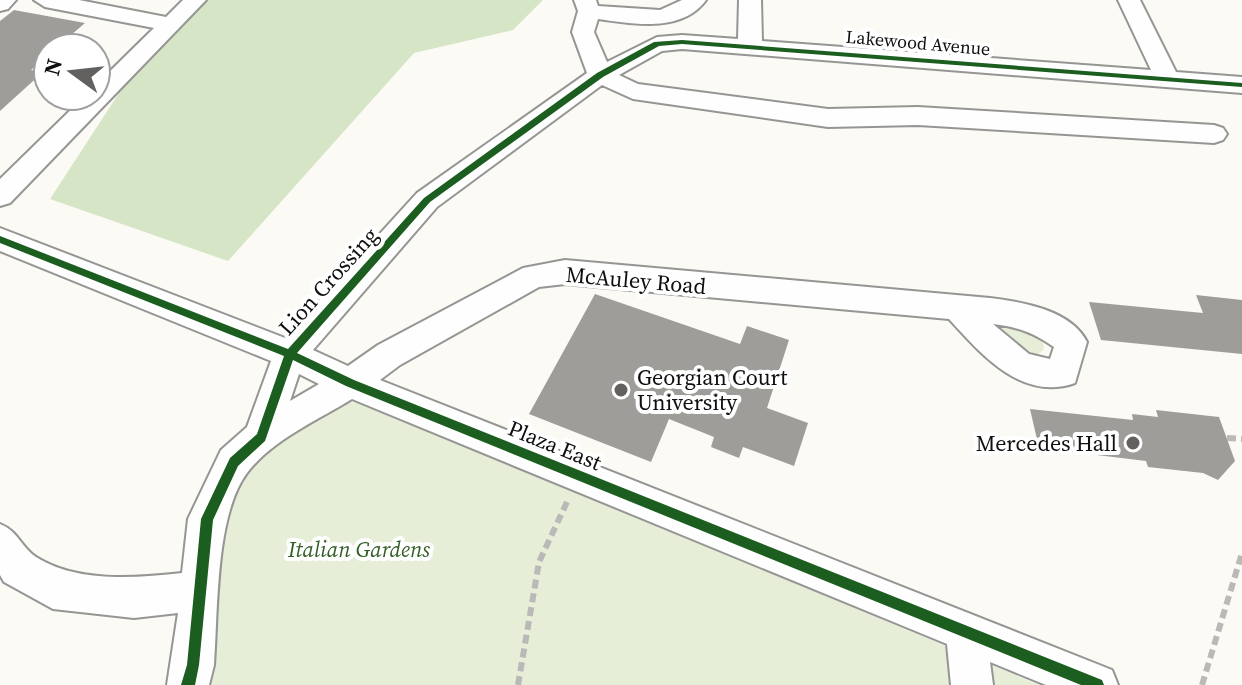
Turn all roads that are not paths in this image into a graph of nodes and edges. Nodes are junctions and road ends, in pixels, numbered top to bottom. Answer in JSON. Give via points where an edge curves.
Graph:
{"nodes":[{"id":1,"x":5,"y":0,"type":"edge"},
{"id":2,"x":45,"y":0,"type":"edge"},
{"id":3,"x":195,"y":0,"type":"edge"},
{"id":4,"x":695,"y":0,"type":"edge"},
{"id":5,"x":750,"y":0,"type":"edge"},
{"id":6,"x":1129,"y":0,"type":"edge"},
{"id":7,"x":0,"y":4,"type":"edge"},
{"id":8,"x":587,"y":5,"type":"edge"},
{"id":9,"x":169,"y":24,"type":"junction"},
{"id":10,"x":750,"y":45,"type":"junction"},
{"id":11,"x":600,"y":75,"type":"junction"},
{"id":12,"x":1168,"y":80,"type":"junction"},
{"id":13,"x":1242,"y":85,"type":"edge"},
{"id":14,"x":1214,"y":134,"type":"dead end"},
{"id":15,"x":0,"y":196,"type":"edge"},
{"id":16,"x":0,"y":239,"type":"edge"},
{"id":17,"x":959,"y":309,"type":"dead end"},
{"id":18,"x":290,"y":354,"type":"junction"},
{"id":19,"x":350,"y":383,"type":"junction"},
{"id":20,"x":261,"y":437,"type":"junction"},
{"id":21,"x":0,"y":543,"type":"edge"},
{"id":22,"x":200,"y":591,"type":"junction"},
{"id":23,"x":966,"y":631,"type":"junction"},
{"id":24,"x":188,"y":685,"type":"edge"},
{"id":25,"x":972,"y":685,"type":"edge"},
{"id":26,"x":1097,"y":685,"type":"edge"}],
"edges":[{"from":1,"to":7,"type":"street"},
{"from":2,"to":9,"type":"street"},
{"from":3,"to":9,"type":"street"},
{"from":4,"to":8,"type":"street","via":[[663,16],[620,15]]},
{"from":5,"to":10,"type":"street"},
{"from":6,"to":12,"type":"street"},
{"from":8,"to":11,"type":"street","via":[[583,32]]},
{"from":9,"to":15,"type":"street"},
{"from":10,"to":11,"type":"street","name":"Lakewood Avenue","via":[[657,44]]},
{"from":10,"to":12,"type":"street","name":"Lakewood Avenue"},
{"from":11,"to":14,"type":"street","via":[[633,91],[828,118],[918,116]]},
{"from":11,"to":18,"type":"street","name":"Lion Crossing","via":[[427,200]]},
{"from":12,"to":13,"type":"street","name":"Lakewood Avenue"},
{"from":16,"to":18,"type":"street","name":"Plaza East"},
{"from":17,"to":19,"type":"street","name":"McAuley Road","via":[[565,272],[534,276],[389,355]]},
{"from":18,"to":19,"type":"street","name":"Plaza East"},
{"from":18,"to":20,"type":"street","name":"Lion Crossing"},
{"from":19,"to":20,"type":"street","name":"McAuley Road"},
{"from":19,"to":23,"type":"street","name":"Plaza East"},
{"from":20,"to":22,"type":"street","name":"Lion Crossing","via":[[234,462],[207,519]]},
{"from":21,"to":22,"type":"street","via":[[18,568],[53,589],[134,598]]},
{"from":22,"to":24,"type":"street","name":"Lion Crossing"},
{"from":23,"to":25,"type":"street"},
{"from":23,"to":26,"type":"street","name":"Plaza East"}]}
